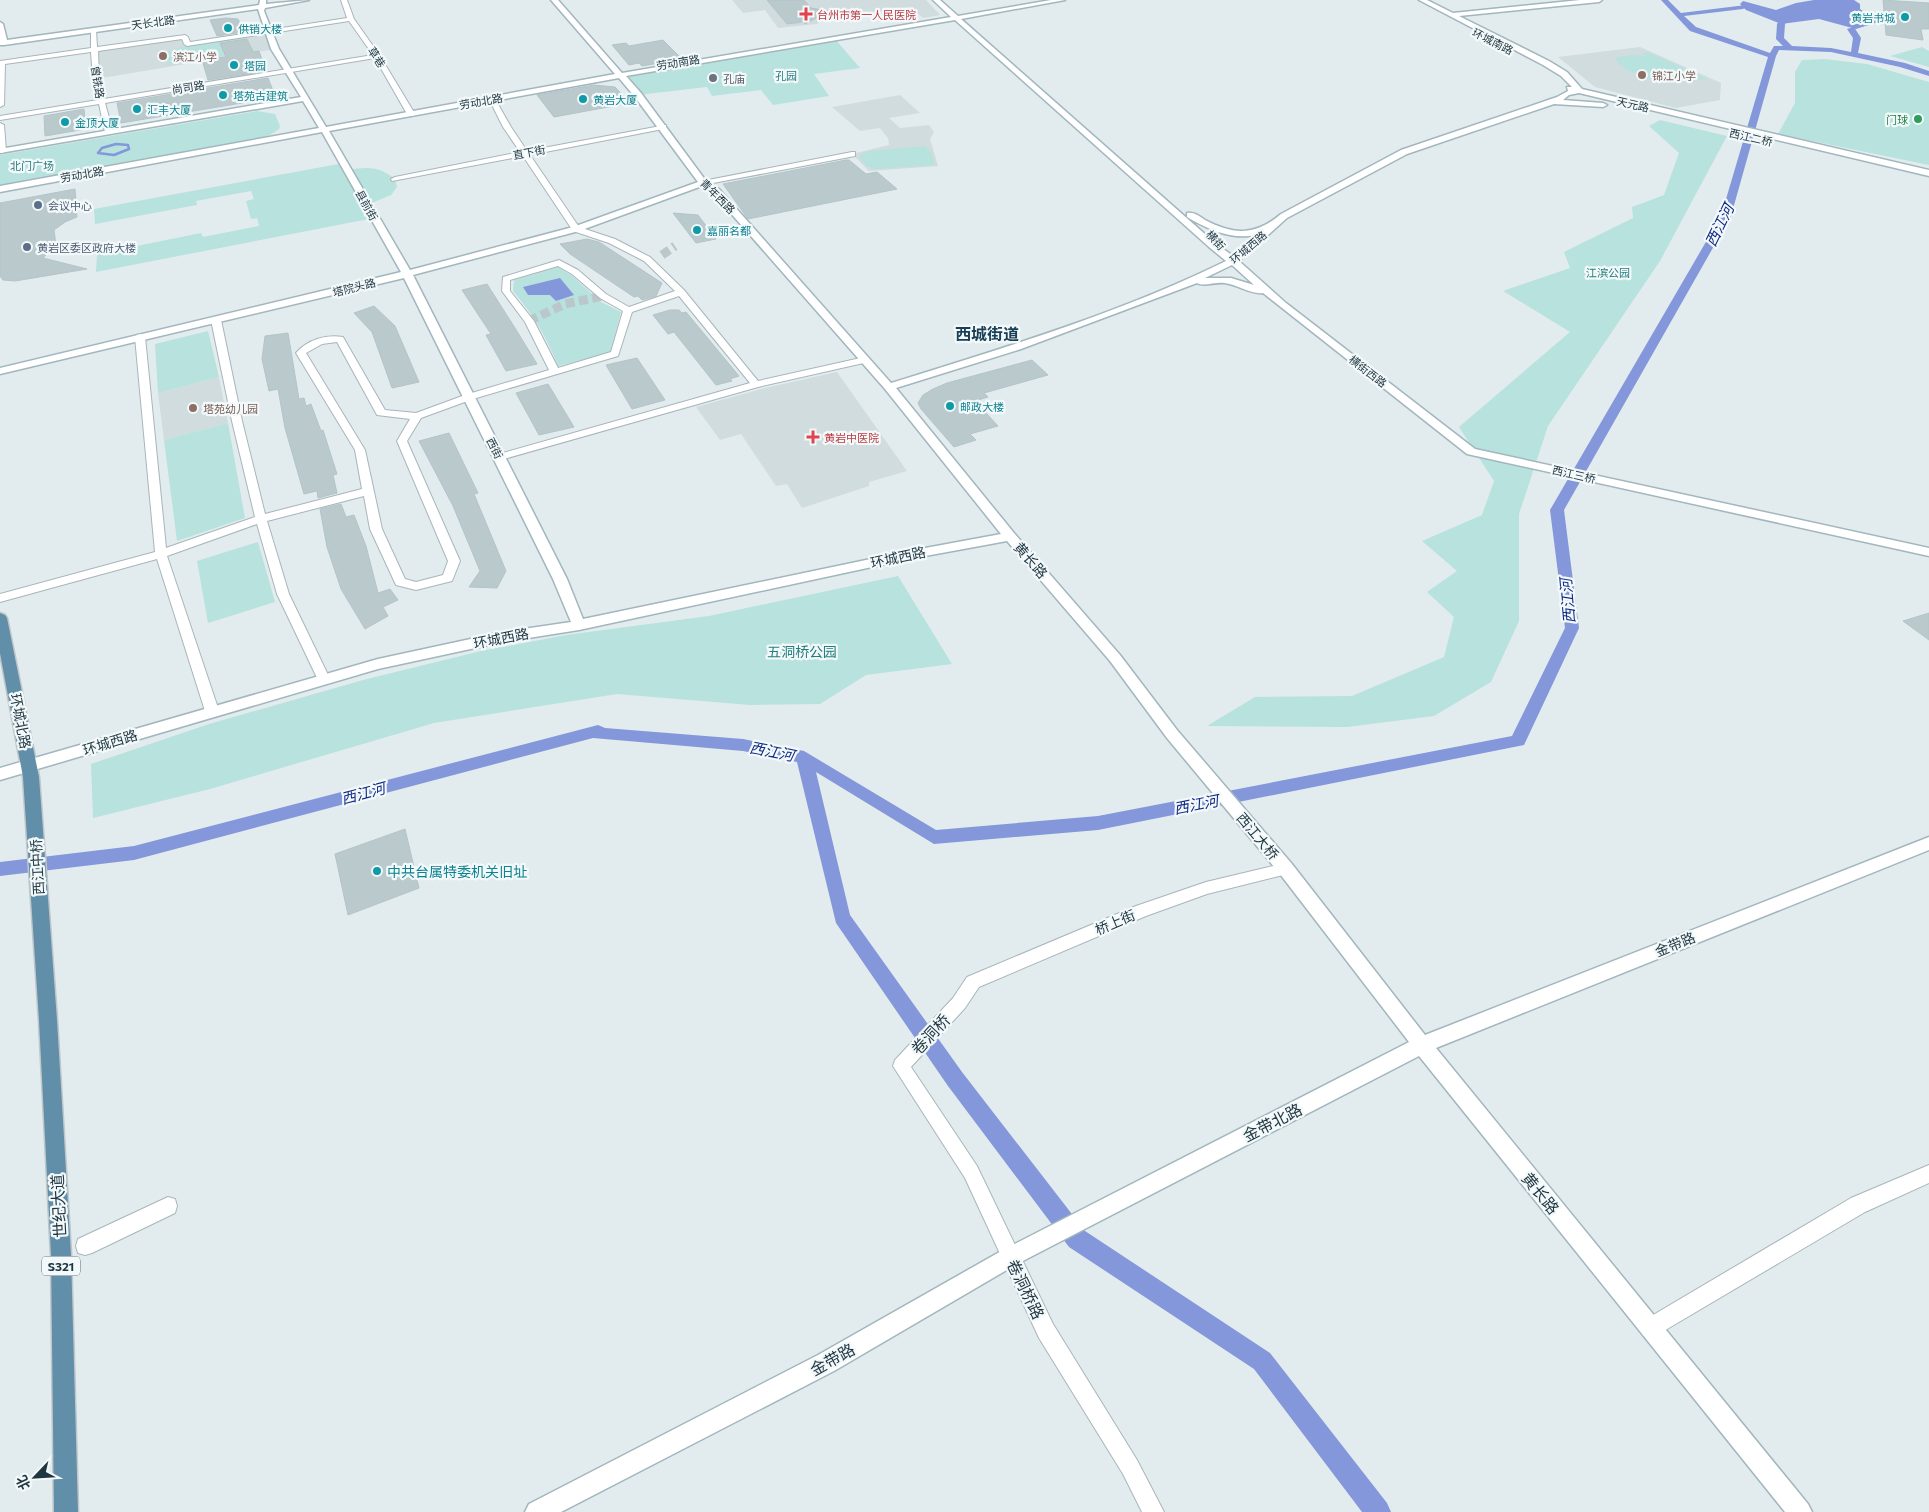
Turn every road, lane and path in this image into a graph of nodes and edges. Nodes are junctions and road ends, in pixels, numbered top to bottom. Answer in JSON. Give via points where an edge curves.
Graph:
{"nodes":[{"id":1,"x":248,"y":0,"type":"edge"},
{"id":2,"x":306,"y":0,"type":"edge"},
{"id":3,"x":344,"y":0,"type":"edge"},
{"id":4,"x":554,"y":0,"type":"edge"},
{"id":5,"x":936,"y":0,"type":"edge"},
{"id":6,"x":944,"y":0,"type":"edge"},
{"id":7,"x":1041,"y":0,"type":"edge"},
{"id":8,"x":1062,"y":0,"type":"edge"},
{"id":9,"x":1599,"y":0,"type":"edge"},
{"id":10,"x":1419,"y":1,"type":"edge"},
{"id":11,"x":262,"y":4,"type":"edge"},
{"id":12,"x":1452,"y":15,"type":"junction"},
{"id":13,"x":957,"y":16,"type":"junction"},
{"id":14,"x":1443,"y":16,"type":"junction"},
{"id":15,"x":351,"y":19,"type":"junction"},
{"id":16,"x":0,"y":24,"type":"edge"},
{"id":17,"x":93,"y":30,"type":"junction"},
{"id":18,"x":268,"y":31,"type":"junction"},
{"id":19,"x":2,"y":43,"type":"edge"},
{"id":20,"x":94,"y":50,"type":"junction"},
{"id":21,"x":376,"y":56,"type":"junction"},
{"id":22,"x":1,"y":63,"type":"edge"},
{"id":23,"x":287,"y":70,"type":"junction"},
{"id":24,"x":619,"y":73,"type":"junction"},
{"id":25,"x":1563,"y":87,"type":"junction"},
{"id":26,"x":1579,"y":91,"type":"junction"},
{"id":27,"x":302,"y":98,"type":"junction"},
{"id":28,"x":492,"y":99,"type":"junction"},
{"id":29,"x":101,"y":101,"type":"junction"},
{"id":30,"x":1552,"y":102,"type":"junction"},
{"id":31,"x":0,"y":105,"type":"edge"},
{"id":32,"x":410,"y":112,"type":"junction"},
{"id":33,"x":1068,"y":112,"type":"junction"},
{"id":34,"x":1649,"y":113,"type":"junction"},
{"id":35,"x":0,"y":118,"type":"edge"},
{"id":36,"x":1700,"y":122,"type":"junction"},
{"id":37,"x":0,"y":125,"type":"edge"},
{"id":38,"x":663,"y":127,"type":"junction"},
{"id":39,"x":321,"y":130,"type":"junction"},
{"id":40,"x":109,"y":132,"type":"junction"},
{"id":41,"x":1807,"y":147,"type":"junction"},
{"id":42,"x":1,"y":151,"type":"edge"},
{"id":43,"x":525,"y":153,"type":"junction"},
{"id":44,"x":852,"y":154,"type":"dead end"},
{"id":45,"x":1929,"y":173,"type":"edge"},
{"id":46,"x":1929,"y":179,"type":"edge"},
{"id":47,"x":395,"y":180,"type":"dead end"},
{"id":48,"x":703,"y":183,"type":"junction"},
{"id":49,"x":0,"y":189,"type":"edge"},
{"id":50,"x":1190,"y":215,"type":"junction"},
{"id":51,"x":1272,"y":227,"type":"junction"},
{"id":52,"x":576,"y":229,"type":"junction"},
{"id":53,"x":1233,"y":261,"type":"junction"},
{"id":54,"x":407,"y":274,"type":"junction"},
{"id":55,"x":1177,"y":287,"type":"junction"},
{"id":56,"x":680,"y":292,"type":"junction"},
{"id":57,"x":1277,"y":300,"type":"junction"},
{"id":58,"x":628,"y":310,"type":"junction"},
{"id":59,"x":216,"y":320,"type":"junction"},
{"id":60,"x":140,"y":337,"type":"junction"},
{"id":61,"x":865,"y":360,"type":"junction"},
{"id":62,"x":0,"y":371,"type":"edge"},
{"id":63,"x":555,"y":372,"type":"junction"},
{"id":64,"x":756,"y":384,"type":"junction"},
{"id":65,"x":889,"y":387,"type":"junction"},
{"id":66,"x":469,"y":397,"type":"junction"},
{"id":67,"x":417,"y":416,"type":"junction"},
{"id":68,"x":500,"y":457,"type":"junction"},
{"id":69,"x":1514,"y":460,"type":"joint"},
{"id":70,"x":368,"y":491,"type":"junction"},
{"id":71,"x":261,"y":519,"type":"junction"},
{"id":72,"x":1010,"y":536,"type":"junction"},
{"id":73,"x":1929,"y":552,"type":"edge"},
{"id":74,"x":161,"y":554,"type":"junction"},
{"id":75,"x":0,"y":598,"type":"edge"},
{"id":76,"x":0,"y":618,"type":"edge"},
{"id":77,"x":580,"y":624,"type":"junction"},
{"id":78,"x":324,"y":679,"type":"junction"},
{"id":79,"x":212,"y":711,"type":"junction"},
{"id":80,"x":1172,"y":734,"type":"joint"},
{"id":81,"x":30,"y":766,"type":"junction"},
{"id":82,"x":0,"y":774,"type":"edge"},
{"id":83,"x":1929,"y":843,"type":"edge"},
{"id":84,"x":1286,"y":869,"type":"junction"},
{"id":85,"x":959,"y":1003,"type":"joint"},
{"id":86,"x":48,"y":1020,"type":"joint"},
{"id":87,"x":1422,"y":1045,"type":"junction"},
{"id":88,"x":901,"y":1066,"type":"joint"},
{"id":89,"x":1929,"y":1174,"type":"edge"},
{"id":90,"x":1123,"y":1199,"type":"joint"},
{"id":91,"x":168,"y":1206,"type":"dead end"},
{"id":92,"x":85,"y":1246,"type":"dead end"},
{"id":93,"x":1010,"y":1257,"type":"junction"},
{"id":94,"x":1650,"y":1328,"type":"junction"},
{"id":95,"x":66,"y":1512,"type":"edge"},
{"id":96,"x":537,"y":1512,"type":"edge"},
{"id":97,"x":1154,"y":1512,"type":"edge"},
{"id":98,"x":1800,"y":1512,"type":"edge"}],
"edges":[{"from":1,"to":11,"type":"main road","via":[[249,4]]},
{"from":2,"to":11,"type":"main road","name":"天长北路"},
{"from":3,"to":15,"type":"street","name":"草巷"},
{"from":4,"to":24,"type":"main road","name":"青年西路"},
{"from":5,"to":13,"type":"main road","name":"横街"},
{"from":6,"to":13,"type":"main road","name":"横街"},
{"from":7,"to":13,"type":"main road","name":"劳动南路"},
{"from":8,"to":13,"type":"main road","name":"劳动南路"},
{"from":9,"to":12,"type":"main road"},
{"from":10,"to":12,"type":"main road"},
{"from":10,"to":14,"type":"main road","name":"环城南路"},
{"from":11,"to":17,"type":"main road","name":"天长北路"},
{"from":11,"to":18,"type":"main road","name":"县前街"},
{"from":12,"to":14,"type":"main road"},
{"from":12,"to":26,"type":"main road","via":[[1546,63],[1564,74]]},
{"from":13,"to":24,"type":"main road","name":"劳动南路"},
{"from":13,"to":33,"type":"main road","name":"横街"},
{"from":14,"to":25,"type":"main road","name":"环城南路","via":[[1540,64],[1555,75]]},
{"from":15,"to":18,"type":"street"},
{"from":15,"to":21,"type":"street","name":"草巷"},
{"from":16,"to":19,"type":"main road"},
{"from":17,"to":19,"type":"main road","name":"天长北路"},
{"from":17,"to":20,"type":"street","name":"曾铣路"},
{"from":18,"to":20,"type":"street","via":[[187,44],[185,37]]},
{"from":18,"to":23,"type":"main road","name":"县前街"},
{"from":20,"to":22,"type":"street"},
{"from":20,"to":29,"type":"street","name":"曾铣路"},
{"from":21,"to":23,"type":"street","name":"尚司路"},
{"from":21,"to":32,"type":"street","name":"草巷"},
{"from":22,"to":31,"type":"street"},
{"from":23,"to":27,"type":"main road","name":"县前街"},
{"from":23,"to":29,"type":"street","name":"尚司路"},
{"from":24,"to":28,"type":"main road","name":"劳动北路"},
{"from":24,"to":32,"type":"main road","name":"劳动南路"},
{"from":24,"to":38,"type":"main road","name":"青年西路"},
{"from":25,"to":26,"type":"main road","name":"天元路"},
{"from":25,"to":30,"type":"main road","name":"环城西路","via":[[1560,99]]},
{"from":25,"to":34,"type":"main road","name":"天元路"},
{"from":26,"to":36,"type":"main road","name":"天元路"},
{"from":27,"to":39,"type":"main road","name":"县前街"},
{"from":27,"to":40,"type":"main road"},
{"from":28,"to":32,"type":"main road","name":"劳动北路"},
{"from":28,"to":43,"type":"street"},
{"from":29,"to":35,"type":"street","name":"尚司路"},
{"from":29,"to":40,"type":"street","name":"曾铣路"},
{"from":30,"to":34,"type":"main road","via":[[1612,106]]},
{"from":30,"to":51,"type":"main road","name":"环城西路","via":[[1404,152],[1308,202]]},
{"from":32,"to":39,"type":"main road","name":"劳动北路"},
{"from":33,"to":50,"type":"main road","name":"横街"},
{"from":33,"to":53,"type":"main road","name":"横街"},
{"from":34,"to":36,"type":"main road","name":"天元路"},
{"from":36,"to":41,"type":"main road","name":"西江二桥"},
{"from":37,"to":42,"type":"street"},
{"from":38,"to":43,"type":"street","name":"直下街"},
{"from":38,"to":48,"type":"main road","name":"青年西路"},
{"from":39,"to":49,"type":"main road","name":"劳动北路"},
{"from":39,"to":54,"type":"main road","name":"县前街"},
{"from":40,"to":42,"type":"main road"},
{"from":41,"to":45,"type":"main road"},
{"from":41,"to":46,"type":"main road"},
{"from":43,"to":47,"type":"street","name":"直下街"},
{"from":43,"to":52,"type":"street"},
{"from":44,"to":48,"type":"street"},
{"from":48,"to":52,"type":"main road","name":"塔院头路"},
{"from":48,"to":61,"type":"main road","name":"青年西路","via":[[716,191]]},
{"from":50,"to":51,"type":"main road","via":[[1214,229],[1236,235],[1255,234]]},
{"from":50,"to":53,"type":"main road","name":"横街","via":[[1217,238]]},
{"from":51,"to":53,"type":"main road","name":"环城西路"},
{"from":52,"to":54,"type":"main road","name":"塔院头路"},
{"from":52,"to":56,"type":"street","via":[[651,258]]},
{"from":53,"to":55,"type":"main road","name":"环城西路"},
{"from":53,"to":57,"type":"main road","name":"横街西路"},
{"from":54,"to":59,"type":"main road","name":"塔院头路"},
{"from":54,"to":66,"type":"main road","name":"西街"},
{"from":55,"to":57,"type":"main road","via":[[1212,279],[1236,281]]},
{"from":55,"to":65,"type":"main road","name":"环城西路","via":[[1018,347]]},
{"from":56,"to":58,"type":"street"},
{"from":56,"to":64,"type":"street"},
{"from":57,"to":69,"type":"main road","name":"横街西路","via":[[1471,452]]},
{"from":58,"to":63,"type":"street","via":[[614,354]]},
{"from":58,"to":63,"type":"street","via":[[558,263],[506,278],[506,291],[529,322]]},
{"from":59,"to":60,"type":"main road","name":"塔院头路"},
{"from":59,"to":71,"type":"street"},
{"from":60,"to":62,"type":"main road","name":"塔院头路"},
{"from":60,"to":74,"type":"street"},
{"from":61,"to":64,"type":"street"},
{"from":61,"to":65,"type":"main road","name":"青年西路"},
{"from":63,"to":66,"type":"street"},
{"from":64,"to":68,"type":"street"},
{"from":65,"to":72,"type":"main road","name":"黄长路"},
{"from":66,"to":67,"type":"street"},
{"from":66,"to":68,"type":"main road","name":"西街"},
{"from":67,"to":70,"type":"street","via":[[381,413],[340,339],[308,345],[301,353],[360,450]]},
{"from":67,"to":70,"type":"street","via":[[402,441],[454,561],[448,578],[416,586],[400,582],[376,529]]},
{"from":68,"to":77,"type":"main road","name":"西街"},
{"from":69,"to":73,"type":"main road","name":"西江三桥"},
{"from":70,"to":71,"type":"street"},
{"from":71,"to":74,"type":"street"},
{"from":71,"to":78,"type":"street","via":[[283,594]]},
{"from":72,"to":77,"type":"main road","name":"环城西路","via":[[909,554]]},
{"from":72,"to":80,"type":"main road","name":"黄长路","via":[[1115,658]]},
{"from":74,"to":75,"type":"street"},
{"from":74,"to":79,"type":"street"},
{"from":76,"to":81,"type":"main road","name":"环城北路"},
{"from":77,"to":78,"type":"main road","name":"环城西路","via":[[502,637]]},
{"from":78,"to":79,"type":"main road","name":"环城西路"},
{"from":79,"to":81,"type":"main road","name":"环城西路"},
{"from":80,"to":84,"type":"main road","name":"西江大桥"},
{"from":81,"to":82,"type":"main road","name":"环城西路"},
{"from":81,"to":86,"type":"main road","name":"西江中桥"},
{"from":83,"to":87,"type":"main road","name":"金带路"},
{"from":84,"to":85,"type":"street","name":"桥上街","via":[[1206,888],[1141,911],[973,982]]},
{"from":84,"to":87,"type":"main road","name":"黄长路"},
{"from":85,"to":88,"type":"street","name":"卷洞桥"},
{"from":86,"to":95,"type":"main road","name":"世纪大道","number":"S321","via":[[61,1255]]},
{"from":87,"to":90,"type":"main road","name":"金带北路"},
{"from":87,"to":94,"type":"main road","name":"黄长路"},
{"from":88,"to":93,"type":"street","name":"卷洞桥路","via":[[972,1172]]},
{"from":89,"to":94,"type":"street","via":[[1858,1205]]},
{"from":90,"to":93,"type":"main road","name":"金带路"},
{"from":91,"to":92,"type":"street"},
{"from":93,"to":96,"type":"main road","name":"金带路","via":[[826,1363]]},
{"from":93,"to":97,"type":"street","name":"卷洞桥路","via":[[1046,1331]]},
{"from":94,"to":98,"type":"main road","name":"黄长路"}]}
